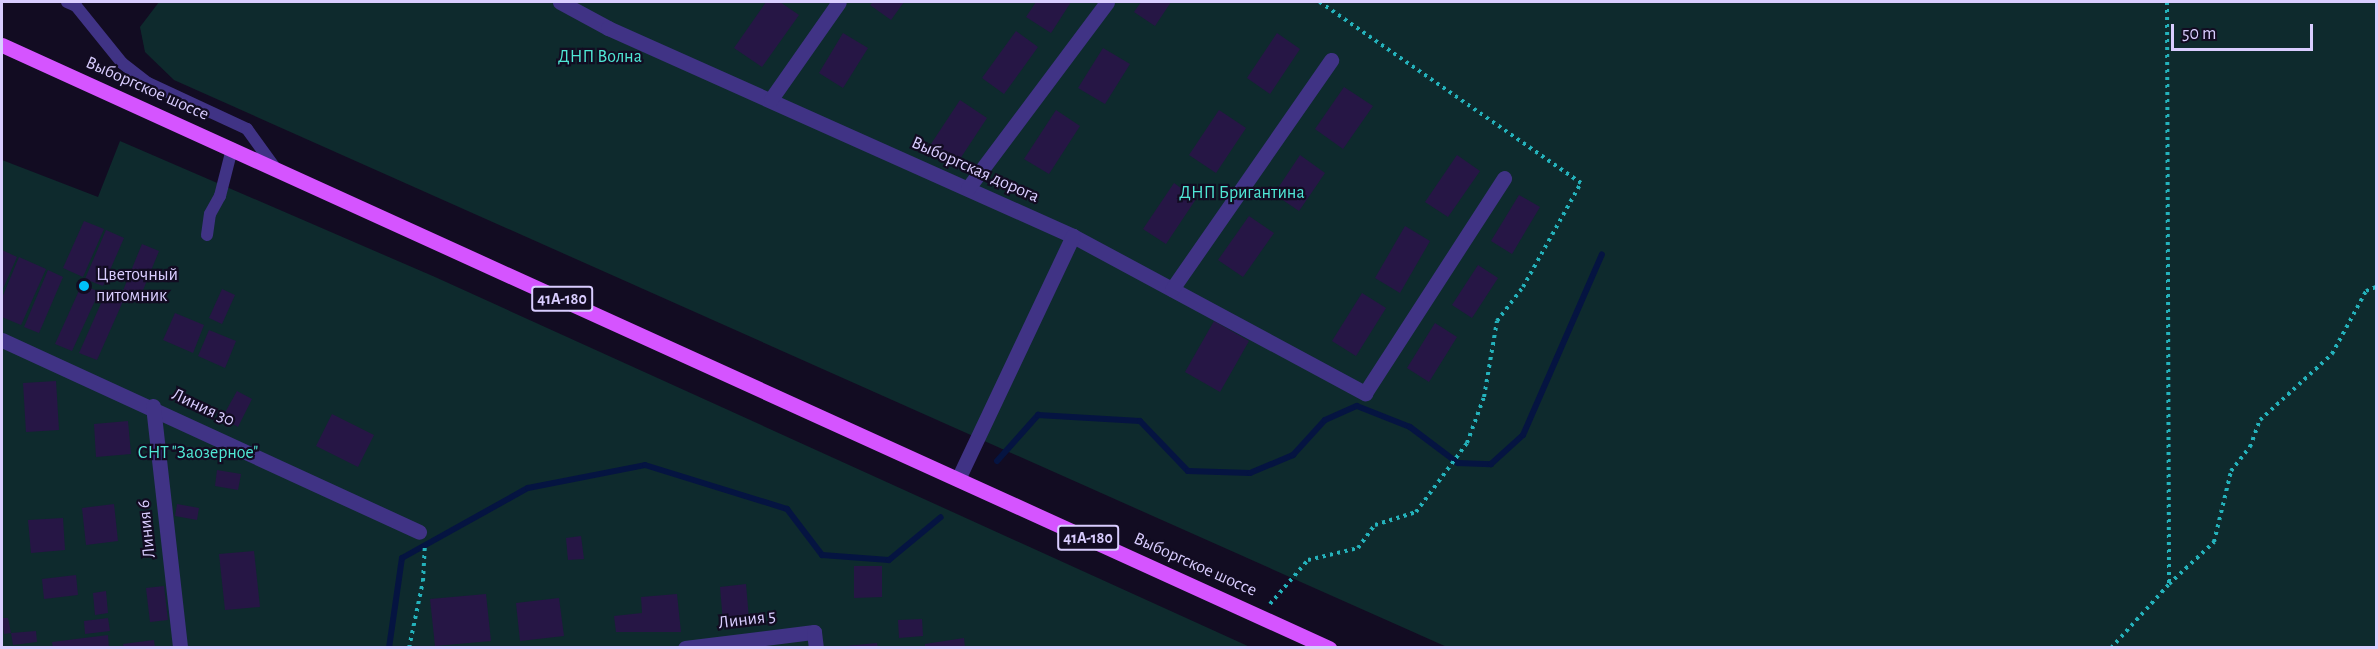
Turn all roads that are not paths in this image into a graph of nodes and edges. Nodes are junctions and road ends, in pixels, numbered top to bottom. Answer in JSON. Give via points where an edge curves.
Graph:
{"nodes":[{"id":1,"x":563,"y":2,"type":"edge"},
{"id":2,"x":839,"y":2,"type":"edge"},
{"id":3,"x":1107,"y":2,"type":"edge"},
{"id":4,"x":74,"y":3,"type":"edge"},
{"id":5,"x":2,"y":45,"type":"edge"},
{"id":6,"x":1331,"y":60,"type":"dead end"},
{"id":7,"x":771,"y":99,"type":"junction"},
{"id":8,"x":232,"y":149,"type":"junction"},
{"id":9,"x":276,"y":169,"type":"junction"},
{"id":10,"x":1504,"y":178,"type":"dead end"},
{"id":11,"x":968,"y":188,"type":"junction"},
{"id":12,"x":207,"y":235,"type":"dead end"},
{"id":13,"x":1073,"y":236,"type":"junction"},
{"id":14,"x":1172,"y":289,"type":"junction"},
{"id":15,"x":2,"y":340,"type":"edge"},
{"id":16,"x":153,"y":406,"type":"junction"},
{"id":17,"x":958,"y":479,"type":"junction"},
{"id":18,"x":419,"y":531,"type":"dead end"},
{"id":19,"x":180,"y":648,"type":"edge"},
{"id":20,"x":686,"y":648,"type":"edge"},
{"id":21,"x":816,"y":648,"type":"edge"},
{"id":22,"x":1329,"y":648,"type":"edge"}],
"edges":[{"from":1,"to":7,"type":"street","name":"Выборгская дорога","via":[[608,28]]},
{"from":2,"to":7,"type":"street"},
{"from":3,"to":11,"type":"street"},
{"from":4,"to":9,"type":"lane","via":[[122,63],[148,83],[247,129]]},
{"from":5,"to":8,"type":"main road","name":"Выборгское шоссе","number":"41А-180"},
{"from":6,"to":14,"type":"street"},
{"from":7,"to":11,"type":"street","name":"Выборгская дорога"},
{"from":8,"to":9,"type":"main road","name":"Выборгское шоссе","number":"41А-180"},
{"from":8,"to":12,"type":"lane"},
{"from":9,"to":17,"type":"main road","name":"Выборгское шоссе","number":"41А-180"},
{"from":10,"to":14,"type":"street","name":"Выборгская дорога","via":[[1365,393]]},
{"from":11,"to":13,"type":"street","name":"Выборгская дорога"},
{"from":13,"to":14,"type":"street","name":"Выборгская дорога"},
{"from":13,"to":17,"type":"street"},
{"from":15,"to":16,"type":"street","name":"Линия 30"},
{"from":16,"to":18,"type":"street","name":"Линия 30"},
{"from":16,"to":19,"type":"street","name":"Линия 6"},
{"from":17,"to":22,"type":"main road","name":"Выборгское шоссе","number":"41А-180"},
{"from":20,"to":21,"type":"street","name":"Линия 5","via":[[814,632]]}]}
